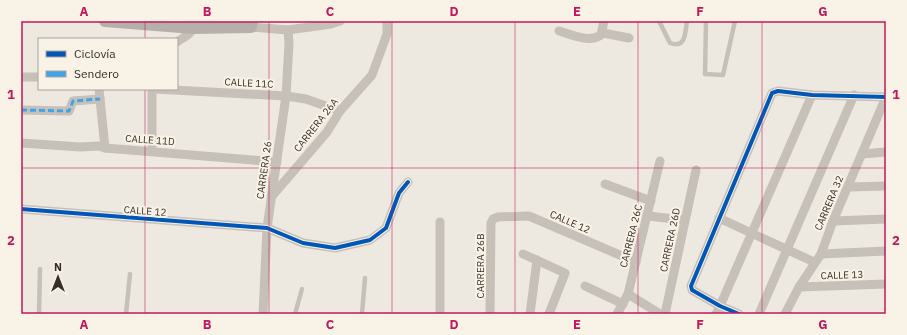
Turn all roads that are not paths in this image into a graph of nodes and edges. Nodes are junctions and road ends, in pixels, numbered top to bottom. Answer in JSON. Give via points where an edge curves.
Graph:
{"nodes":[{"id":1,"x":105,"y":21,"type":"edge"},
{"id":2,"x":340,"y":21,"type":"edge"},
{"id":3,"x":387,"y":21,"type":"edge"},
{"id":4,"x":604,"y":21,"type":"edge"},
{"id":5,"x":659,"y":21,"type":"edge"},
{"id":6,"x":688,"y":21,"type":"edge"},
{"id":7,"x":706,"y":21,"type":"edge"},
{"id":8,"x":735,"y":21,"type":"edge"},
{"id":9,"x":252,"y":24,"type":"edge"},
{"id":10,"x":193,"y":25,"type":"edge"},
{"id":11,"x":288,"y":30,"type":"junction"},
{"id":12,"x":559,"y":31,"type":"dead end"},
{"id":13,"x":602,"y":33,"type":"junction"},
{"id":14,"x":629,"y":38,"type":"dead end"},
{"id":15,"x":178,"y":41,"type":"edge"},
{"id":16,"x":21,"y":77,"type":"edge"},
{"id":17,"x":38,"y":77,"type":"edge"},
{"id":18,"x":99,"y":90,"type":"edge"},
{"id":19,"x":152,"y":90,"type":"edge"},
{"id":20,"x":174,"y":90,"type":"edge"},
{"id":21,"x":812,"y":95,"type":"junction"},
{"id":22,"x":854,"y":95,"type":"junction"},
{"id":23,"x":286,"y":96,"type":"junction"},
{"id":24,"x":886,"y":97,"type":"edge"},
{"id":25,"x":100,"y":99,"type":"junction"},
{"id":26,"x":21,"y":110,"type":"edge"},
{"id":27,"x":340,"y":111,"type":"junction"},
{"id":28,"x":882,"y":118,"type":"edge"},
{"id":29,"x":21,"y":143,"type":"edge"},
{"id":30,"x":105,"y":148,"type":"junction"},
{"id":31,"x":152,"y":151,"type":"junction"},
{"id":32,"x":886,"y":152,"type":"edge"},
{"id":33,"x":862,"y":154,"type":"junction"},
{"id":34,"x":660,"y":161,"type":"dead end"},
{"id":35,"x":277,"y":162,"type":"junction"},
{"id":36,"x":696,"y":170,"type":"dead end"},
{"id":37,"x":408,"y":182,"type":"dead end"},
{"id":38,"x":605,"y":184,"type":"dead end"},
{"id":39,"x":886,"y":186,"type":"edge"},
{"id":40,"x":848,"y":187,"type":"junction"},
{"id":41,"x":272,"y":196,"type":"junction"},
{"id":42,"x":650,"y":201,"type":"junction"},
{"id":43,"x":21,"y":209,"type":"edge"},
{"id":44,"x":647,"y":216,"type":"junction"},
{"id":45,"x":493,"y":218,"type":"joint"},
{"id":46,"x":719,"y":218,"type":"junction"},
{"id":47,"x":886,"y":219,"type":"edge"},
{"id":48,"x":685,"y":220,"type":"junction"},
{"id":49,"x":833,"y":221,"type":"junction"},
{"id":50,"x":440,"y":222,"type":"dead end"},
{"id":51,"x":267,"y":228,"type":"junction"},
{"id":52,"x":751,"y":233,"type":"junction"},
{"id":53,"x":786,"y":249,"type":"junction"},
{"id":54,"x":886,"y":251,"type":"edge"},
{"id":55,"x":523,"y":254,"type":"dead end"},
{"id":56,"x":820,"y":254,"type":"junction"},
{"id":57,"x":537,"y":260,"type":"junction"},
{"id":58,"x":636,"y":262,"type":"junction"},
{"id":59,"x":814,"y":262,"type":"junction"},
{"id":60,"x":40,"y":269,"type":"dead end"},
{"id":61,"x":130,"y":274,"type":"dead end"},
{"id":62,"x":365,"y":278,"type":"dead end"},
{"id":63,"x":886,"y":284,"type":"edge"},
{"id":64,"x":585,"y":286,"type":"dead end"},
{"id":65,"x":799,"y":287,"type":"junction"},
{"id":66,"x":302,"y":289,"type":"dead end"},
{"id":67,"x":628,"y":294,"type":"junction"},
{"id":68,"x":623,"y":304,"type":"junction"},
{"id":69,"x":718,"y":310,"type":"edge"},
{"id":70,"x":39,"y":314,"type":"edge"},
{"id":71,"x":126,"y":314,"type":"edge"},
{"id":72,"x":263,"y":314,"type":"edge"},
{"id":73,"x":295,"y":314,"type":"edge"},
{"id":74,"x":362,"y":314,"type":"edge"},
{"id":75,"x":440,"y":314,"type":"edge"},
{"id":76,"x":490,"y":314,"type":"edge"},
{"id":77,"x":530,"y":314,"type":"edge"},
{"id":78,"x":549,"y":314,"type":"edge"},
{"id":79,"x":617,"y":314,"type":"edge"},
{"id":80,"x":660,"y":314,"type":"edge"},
{"id":81,"x":665,"y":314,"type":"edge"},
{"id":82,"x":739,"y":314,"type":"edge"},
{"id":83,"x":759,"y":314,"type":"edge"},
{"id":84,"x":786,"y":314,"type":"edge"}],
"edges":[{"from":1,"to":10,"type":"street"},
{"from":2,"to":11,"type":"street"},
{"from":3,"to":27,"type":"street","name":"CARRERA 26A","via":[[387,34],[372,75]]},
{"from":4,"to":13,"type":"street"},
{"from":5,"to":6,"type":"lane","via":[[672,44],[684,40]]},
{"from":7,"to":8,"type":"lane","via":[[705,74],[723,75]]},
{"from":9,"to":10,"type":"street"},
{"from":9,"to":11,"type":"street"},
{"from":10,"to":15,"type":"street","via":[[191,32]]},
{"from":11,"to":23,"type":"street","name":"CARRERA 26"},
{"from":12,"to":13,"type":"street","via":[[586,39],[598,38]]},
{"from":13,"to":14,"type":"street"},
{"from":16,"to":17,"type":"street"},
{"from":18,"to":25,"type":"street"},
{"from":19,"to":31,"type":"street"},
{"from":20,"to":23,"type":"street","name":"CALLE 11C"},
{"from":21,"to":22,"type":"street"},
{"from":21,"to":46,"type":"street","via":[[778,91],[772,93]]},
{"from":21,"to":52,"type":"street"},
{"from":22,"to":24,"type":"street"},
{"from":22,"to":53,"type":"street"},
{"from":23,"to":27,"type":"street","name":"CALLE 11C"},
{"from":23,"to":35,"type":"street","name":"CARRERA 26"},
{"from":24,"to":28,"type":"street","name":"CARRERA 32"},
{"from":25,"to":26,"type":"street","via":[[73,101],[69,111]]},
{"from":25,"to":30,"type":"street"},
{"from":27,"to":41,"type":"street","name":"CARRERA 26A","via":[[327,132]]},
{"from":28,"to":33,"type":"street","name":"CARRERA 32"},
{"from":29,"to":30,"type":"street","name":"CALLE 11D"},
{"from":30,"to":31,"type":"street","name":"CALLE 11D"},
{"from":31,"to":35,"type":"street","name":"CALLE 11D"},
{"from":32,"to":33,"type":"street"},
{"from":33,"to":40,"type":"street","name":"CARRERA 32"},
{"from":34,"to":42,"type":"street","name":"CARRERA 26C"},
{"from":35,"to":41,"type":"street","name":"CARRERA 26"},
{"from":36,"to":48,"type":"street","name":"CARRERA 26D"},
{"from":37,"to":51,"type":"street","name":"CALLE 12","via":[[399,193],[386,228],[370,240],[335,248],[303,243]]},
{"from":38,"to":42,"type":"street"},
{"from":39,"to":40,"type":"street"},
{"from":40,"to":49,"type":"street","name":"CARRERA 32"},
{"from":41,"to":51,"type":"street","name":"CARRERA 26"},
{"from":42,"to":44,"type":"street","name":"CARRERA 26C"},
{"from":43,"to":51,"type":"street","name":"CALLE 12"},
{"from":44,"to":48,"type":"street"},
{"from":44,"to":58,"type":"street","name":"CARRERA 26C"},
{"from":45,"to":58,"type":"street","name":"CALLE 12","via":[[529,216]]},
{"from":45,"to":76,"type":"street","name":"CARRERA 26B"},
{"from":46,"to":52,"type":"street"},
{"from":46,"to":69,"type":"street","via":[[690,289]]},
{"from":47,"to":49,"type":"street"},
{"from":48,"to":81,"type":"street","name":"CARRERA 26D"},
{"from":49,"to":56,"type":"street","name":"CARRERA 32"},
{"from":50,"to":75,"type":"street"},
{"from":51,"to":72,"type":"street","name":"CARRERA 26"},
{"from":52,"to":53,"type":"street"},
{"from":52,"to":69,"type":"street"},
{"from":53,"to":59,"type":"street"},
{"from":53,"to":83,"type":"street"},
{"from":54,"to":56,"type":"street"},
{"from":55,"to":57,"type":"street"},
{"from":56,"to":59,"type":"street","name":"CARRERA 32"},
{"from":57,"to":77,"type":"street"},
{"from":57,"to":78,"type":"street","via":[[565,273]]},
{"from":58,"to":67,"type":"street","name":"CARRERA 26C"},
{"from":59,"to":65,"type":"street","name":"CARRERA 32"},
{"from":60,"to":70,"type":"lane"},
{"from":61,"to":71,"type":"lane"},
{"from":62,"to":74,"type":"lane"},
{"from":63,"to":65,"type":"street","name":"CALLE 13"},
{"from":64,"to":68,"type":"street"},
{"from":65,"to":84,"type":"street","name":"CARRERA 32"},
{"from":66,"to":73,"type":"lane"},
{"from":67,"to":68,"type":"street","name":"CARRERA 26C"},
{"from":67,"to":80,"type":"street"},
{"from":68,"to":79,"type":"street","name":"CARRERA 26C"},
{"from":69,"to":82,"type":"street"}]}
